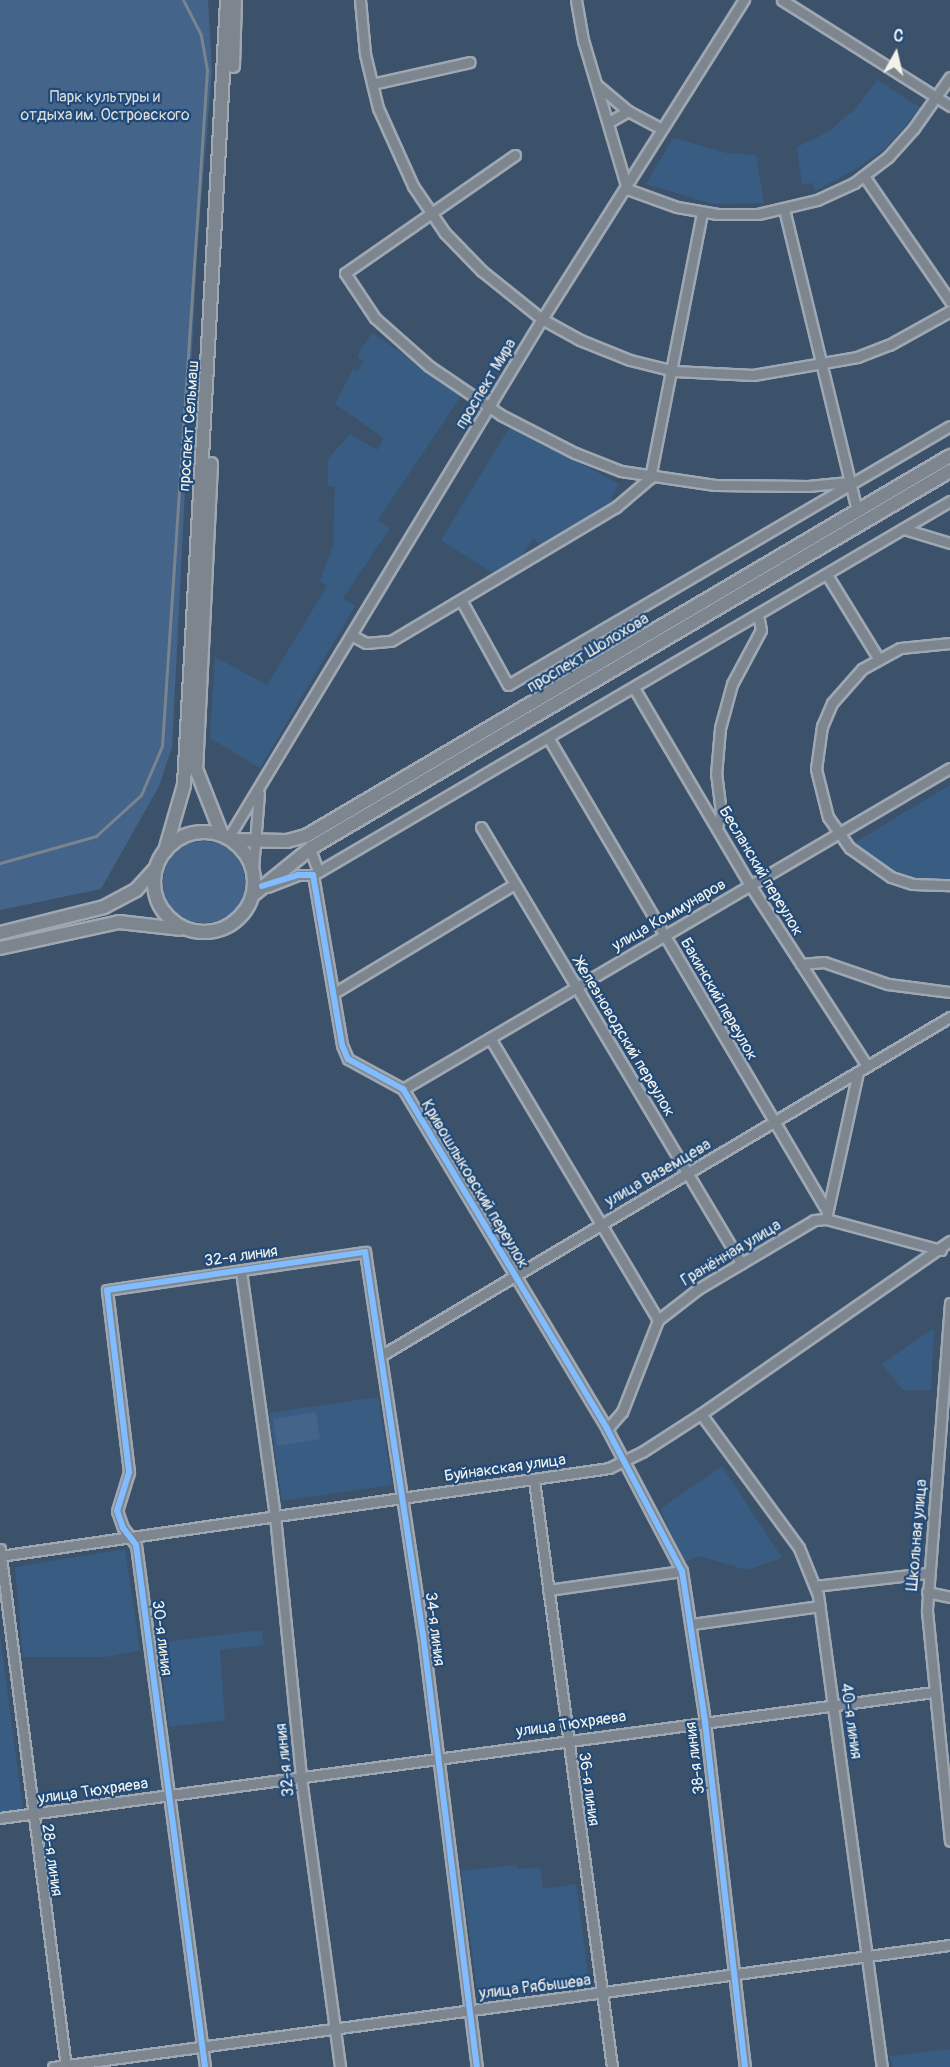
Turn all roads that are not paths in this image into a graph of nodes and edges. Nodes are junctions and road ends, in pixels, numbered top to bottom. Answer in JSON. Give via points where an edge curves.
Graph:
{"nodes":[{"id":1,"x":227,"y":0,"type":"edge"},
{"id":2,"x":235,"y":0,"type":"edge"},
{"id":3,"x":360,"y":0,"type":"edge"},
{"id":4,"x":576,"y":0,"type":"edge"},
{"id":5,"x":744,"y":0,"type":"edge"},
{"id":6,"x":782,"y":0,"type":"edge"},
{"id":7,"x":470,"y":62,"type":"dead end"},
{"id":8,"x":950,"y":77,"type":"edge"},
{"id":9,"x":372,"y":84,"type":"junction"},
{"id":10,"x":597,"y":85,"type":"junction"},
{"id":11,"x":937,"y":98,"type":"junction"},
{"id":12,"x":950,"y":106,"type":"edge"},
{"id":13,"x":628,"y":111,"type":"junction"},
{"id":14,"x":609,"y":122,"type":"junction"},
{"id":15,"x":662,"y":129,"type":"junction"},
{"id":16,"x":515,"y":155,"type":"dead end"},
{"id":17,"x":864,"y":176,"type":"junction"},
{"id":18,"x":627,"y":189,"type":"junction"},
{"id":19,"x":784,"y":209,"type":"junction"},
{"id":20,"x":430,"y":212,"type":"junction"},
{"id":21,"x":702,"y":212,"type":"junction"},
{"id":22,"x":950,"y":301,"type":"edge"},
{"id":23,"x":950,"y":311,"type":"edge"},
{"id":24,"x":543,"y":319,"type":"junction"},
{"id":25,"x":819,"y":366,"type":"junction"},
{"id":26,"x":674,"y":370,"type":"junction"},
{"id":27,"x":489,"y":407,"type":"junction"},
{"id":28,"x":950,"y":426,"type":"edge"},
{"id":29,"x":950,"y":456,"type":"edge"},
{"id":30,"x":950,"y":471,"type":"edge"},
{"id":31,"x":650,"y":478,"type":"junction"},
{"id":32,"x":849,"y":482,"type":"junction"},
{"id":33,"x":950,"y":501,"type":"edge"},
{"id":34,"x":857,"y":511,"type":"junction"},
{"id":35,"x":904,"y":529,"type":"junction"},
{"id":36,"x":950,"y":543,"type":"edge"},
{"id":37,"x":827,"y":575,"type":"junction"},
{"id":38,"x":462,"y":600,"type":"junction"},
{"id":39,"x":758,"y":614,"type":"junction"},
{"id":40,"x":351,"y":635,"type":"junction"},
{"id":41,"x":950,"y":643,"type":"edge"},
{"id":42,"x":878,"y":658,"type":"junction"},
{"id":43,"x":634,"y":688,"type":"junction"},
{"id":44,"x":549,"y":739,"type":"junction"},
{"id":45,"x":950,"y":768,"type":"edge"},
{"id":46,"x":260,"y":787,"type":"junction"},
{"id":47,"x":481,"y":827,"type":"dead end"},
{"id":48,"x":717,"y":827,"type":"junction"},
{"id":49,"x":838,"y":833,"type":"junction"},
{"id":50,"x":227,"y":838,"type":"junction"},
{"id":51,"x":253,"y":842,"type":"junction"},
{"id":52,"x":310,"y":849,"type":"junction"},
{"id":53,"x":165,"y":850,"type":"junction"},
{"id":54,"x":155,"y":869,"type":"junction"},
{"id":55,"x":253,"y":869,"type":"junction"},
{"id":56,"x":315,"y":873,"type":"junction"},
{"id":57,"x":515,"y":884,"type":"junction"},
{"id":58,"x":750,"y":885,"type":"junction"},
{"id":59,"x":950,"y":885,"type":"edge"},
{"id":60,"x":257,"y":891,"type":"junction"},
{"id":61,"x":187,"y":930,"type":"junction"},
{"id":62,"x":0,"y":933,"type":"edge"},
{"id":63,"x":665,"y":934,"type":"junction"},
{"id":64,"x":0,"y":948,"type":"edge"},
{"id":65,"x":801,"y":964,"type":"junction"},
{"id":66,"x":577,"y":987,"type":"junction"},
{"id":67,"x":950,"y":992,"type":"edge"},
{"id":68,"x":334,"y":993,"type":"junction"},
{"id":69,"x":950,"y":1017,"type":"edge"},
{"id":70,"x":490,"y":1038,"type":"junction"},
{"id":71,"x":867,"y":1066,"type":"junction"},
{"id":72,"x":858,"y":1072,"type":"junction"},
{"id":73,"x":403,"y":1089,"type":"junction"},
{"id":74,"x":773,"y":1123,"type":"junction"},
{"id":75,"x":688,"y":1173,"type":"junction"},
{"id":76,"x":826,"y":1215,"type":"junction"},
{"id":77,"x":602,"y":1224,"type":"junction"},
{"id":78,"x":950,"y":1241,"type":"edge"},
{"id":79,"x":941,"y":1250,"type":"junction"},
{"id":80,"x":309,"y":1260,"type":"joint"},
{"id":81,"x":741,"y":1263,"type":"junction"},
{"id":82,"x":241,"y":1270,"type":"junction"},
{"id":83,"x":515,"y":1278,"type":"junction"},
{"id":84,"x":177,"y":1279,"type":"joint"},
{"id":85,"x":950,"y":1303,"type":"edge"},
{"id":86,"x":658,"y":1320,"type":"junction"},
{"id":87,"x":949,"y":1333,"type":"edge"},
{"id":88,"x":382,"y":1356,"type":"junction"},
{"id":89,"x":701,"y":1413,"type":"junction"},
{"id":90,"x":607,"y":1429,"type":"junction"},
{"id":91,"x":624,"y":1461,"type":"junction"},
{"id":92,"x":534,"y":1480,"type":"junction"},
{"id":93,"x":404,"y":1498,"type":"junction"},
{"id":94,"x":275,"y":1516,"type":"junction"},
{"id":95,"x":133,"y":1538,"type":"junction"},
{"id":96,"x":0,"y":1549,"type":"edge"},
{"id":97,"x":0,"y":1556,"type":"edge"},
{"id":98,"x":682,"y":1571,"type":"junction"},
{"id":99,"x":927,"y":1572,"type":"junction"},
{"id":100,"x":815,"y":1586,"type":"junction"},
{"id":101,"x":548,"y":1590,"type":"junction"},
{"id":102,"x":927,"y":1592,"type":"junction"},
{"id":103,"x":950,"y":1596,"type":"edge"},
{"id":104,"x":820,"y":1606,"type":"junction"},
{"id":105,"x":692,"y":1624,"type":"junction"},
{"id":106,"x":933,"y":1692,"type":"junction"},
{"id":107,"x":834,"y":1705,"type":"junction"},
{"id":108,"x":705,"y":1722,"type":"junction"},
{"id":109,"x":566,"y":1740,"type":"junction"},
{"id":110,"x":437,"y":1757,"type":"junction"},
{"id":111,"x":301,"y":1778,"type":"junction"},
{"id":112,"x":167,"y":1794,"type":"junction"},
{"id":113,"x":31,"y":1813,"type":"junction"},
{"id":114,"x":0,"y":1818,"type":"edge"},
{"id":115,"x":950,"y":1841,"type":"edge"},
{"id":116,"x":950,"y":1945,"type":"edge"},
{"id":117,"x":869,"y":1957,"type":"junction"},
{"id":118,"x":735,"y":1976,"type":"junction"},
{"id":119,"x":602,"y":1994,"type":"junction"},
{"id":120,"x":470,"y":2010,"type":"junction"},
{"id":121,"x":335,"y":2027,"type":"junction"},
{"id":122,"x":201,"y":2044,"type":"junction"},
{"id":123,"x":66,"y":2066,"type":"edge"},
{"id":124,"x":53,"y":2067,"type":"edge"},
{"id":125,"x":205,"y":2067,"type":"edge"},
{"id":126,"x":340,"y":2067,"type":"edge"},
{"id":127,"x":477,"y":2067,"type":"edge"},
{"id":128,"x":612,"y":2067,"type":"edge"},
{"id":129,"x":745,"y":2067,"type":"edge"},
{"id":130,"x":882,"y":2067,"type":"edge"}],
"edges":[{"from":1,"to":53,"type":"main road","name":"проспект Сельмаш","via":[[184,785]]},
{"from":2,"to":50,"type":"main road","name":"проспект Сельмаш","via":[[196,758],[198,780]]},
{"from":3,"to":9,"type":"street"},
{"from":4,"to":10,"type":"street"},
{"from":5,"to":15,"type":"street","name":"проспект Мира"},
{"from":6,"to":11,"type":"street"},
{"from":7,"to":9,"type":"street"},
{"from":8,"to":11,"type":"street"},
{"from":9,"to":20,"type":"street","via":[[398,159]]},
{"from":10,"to":13,"type":"street"},
{"from":10,"to":14,"type":"street"},
{"from":11,"to":12,"type":"street"},
{"from":11,"to":17,"type":"street","via":[[900,145]]},
{"from":13,"to":14,"type":"street"},
{"from":13,"to":15,"type":"street"},
{"from":14,"to":18,"type":"street"},
{"from":15,"to":18,"type":"street","name":"проспект Мира"},
{"from":16,"to":20,"type":"street"},
{"from":17,"to":19,"type":"street","via":[[817,200]]},
{"from":17,"to":22,"type":"street"},
{"from":18,"to":21,"type":"street"},
{"from":18,"to":24,"type":"street","name":"проспект Мира"},
{"from":19,"to":21,"type":"street","via":[[738,215]]},
{"from":19,"to":25,"type":"street"},
{"from":20,"to":24,"type":"street","via":[[482,272]]},
{"from":20,"to":27,"type":"street","via":[[345,273],[375,318],[399,341]]},
{"from":21,"to":26,"type":"street"},
{"from":23,"to":25,"type":"street","via":[[889,345]]},
{"from":24,"to":26,"type":"street","via":[[603,350]]},
{"from":24,"to":27,"type":"street","name":"проспект Мира"},
{"from":25,"to":26,"type":"street","via":[[753,375]]},
{"from":25,"to":32,"type":"street"},
{"from":26,"to":31,"type":"street"},
{"from":27,"to":31,"type":"street","via":[[575,453]]},
{"from":27,"to":40,"type":"street","name":"проспект Мира"},
{"from":28,"to":32,"type":"street"},
{"from":29,"to":34,"type":"main road","name":"проспект Шолохова"},
{"from":30,"to":52,"type":"main road","name":"проспект Шолохова"},
{"from":31,"to":32,"type":"street","via":[[758,486]]},
{"from":31,"to":38,"type":"street","via":[[616,507]]},
{"from":32,"to":34,"type":"street"},
{"from":32,"to":38,"type":"street","via":[[508,685]]},
{"from":33,"to":35,"type":"street"},
{"from":34,"to":51,"type":"main road","name":"проспект Шолохова","via":[[321,828],[287,841]]},
{"from":35,"to":36,"type":"street"},
{"from":35,"to":37,"type":"street"},
{"from":37,"to":39,"type":"street"},
{"from":37,"to":42,"type":"street"},
{"from":38,"to":40,"type":"street","via":[[391,641],[366,643]]},
{"from":39,"to":43,"type":"street"},
{"from":39,"to":48,"type":"street","via":[[761,630],[732,684],[720,728],[716,775],[721,813]]},
{"from":40,"to":46,"type":"street","name":"проспект Мира"},
{"from":41,"to":42,"type":"street","via":[[922,643]]},
{"from":42,"to":49,"type":"street","via":[[847,683],[832,703],[817,746],[819,789]]},
{"from":43,"to":44,"type":"street"},
{"from":43,"to":48,"type":"street","name":"Бесланский переулок"},
{"from":44,"to":56,"type":"street"},
{"from":44,"to":63,"type":"street","name":"Бакинский переулок"},
{"from":45,"to":49,"type":"street","name":"улица Коммунаров"},
{"from":46,"to":50,"type":"street","name":"проспект Мира"},
{"from":46,"to":51,"type":"street","name":"проспект Мира"},
{"from":47,"to":57,"type":"street","name":"Железноводский переулок"},
{"from":48,"to":58,"type":"street","name":"Бесланский переулок"},
{"from":49,"to":58,"type":"street","name":"улица Коммунаров"},
{"from":49,"to":59,"type":"street","via":[[870,866],[891,877],[913,884]]},
{"from":50,"to":51,"type":"main road","name":"проспект Шолохова"},
{"from":50,"to":53,"type":"main road","via":[[192,833]]},
{"from":50,"to":55,"type":"main road"},
{"from":51,"to":55,"type":"street","name":"проспект Мира"},
{"from":52,"to":56,"type":"street","name":"Кривошлыковский переулок"},
{"from":52,"to":60,"type":"main road","name":"проспект Шолохова"},
{"from":53,"to":54,"type":"main road"},
{"from":54,"to":61,"type":"main road","via":[[158,904],[168,918]]},
{"from":54,"to":62,"type":"main road","via":[[136,890],[104,907]]},
{"from":55,"to":60,"type":"main road"},
{"from":56,"to":60,"type":"street","via":[[298,875]]},
{"from":56,"to":68,"type":"street","name":"Кривошлыковский переулок"},
{"from":57,"to":66,"type":"street","name":"Железноводский переулок"},
{"from":57,"to":68,"type":"street"},
{"from":58,"to":63,"type":"street","name":"улица Коммунаров"},
{"from":58,"to":65,"type":"street","name":"Бесланский переулок"},
{"from":60,"to":61,"type":"main road","via":[[241,917],[225,928],[202,933]]},
{"from":61,"to":64,"type":"main road","via":[[119,922]]},
{"from":63,"to":66,"type":"street","name":"улица Коммунаров"},
{"from":63,"to":74,"type":"street","name":"Бакинский переулок"},
{"from":65,"to":67,"type":"street","via":[[824,962],[888,984]]},
{"from":65,"to":71,"type":"street","name":"Бесланский переулок"},
{"from":66,"to":70,"type":"street","name":"улица Коммунаров"},
{"from":66,"to":75,"type":"street","name":"Железноводский переулок"},
{"from":68,"to":73,"type":"street","name":"Кривошлыковский переулок","via":[[348,1059]]},
{"from":69,"to":71,"type":"street","name":"улица Вяземцева"},
{"from":70,"to":73,"type":"street","name":"улица Коммунаров"},
{"from":70,"to":77,"type":"street"},
{"from":71,"to":72,"type":"street","name":"улица Вяземцева"},
{"from":72,"to":74,"type":"street","name":"улица Вяземцева"},
{"from":72,"to":76,"type":"street"},
{"from":73,"to":83,"type":"street","name":"Кривошлыковский переулок"},
{"from":74,"to":75,"type":"street","name":"улица Вяземцева"},
{"from":74,"to":76,"type":"street","name":"Бакинский переулок"},
{"from":75,"to":77,"type":"street","name":"улица Вяземцева"},
{"from":75,"to":81,"type":"street","name":"Железноводский переулок"},
{"from":76,"to":79,"type":"street"},
{"from":76,"to":81,"type":"street","name":"Гранённая улица"},
{"from":77,"to":83,"type":"street","name":"улица Вяземцева"},
{"from":77,"to":86,"type":"street"},
{"from":78,"to":79,"type":"street","name":"Буйнакская улица"},
{"from":79,"to":89,"type":"street","name":"Буйнакская улица"},
{"from":80,"to":82,"type":"street","name":"32-я линия"},
{"from":80,"to":88,"type":"street","name":"34-я линия","via":[[365,1252]]},
{"from":81,"to":86,"type":"street","name":"Гранённая улица","via":[[675,1304]]},
{"from":82,"to":84,"type":"street","name":"32-я линия"},
{"from":82,"to":94,"type":"street","name":"32-я линия"},
{"from":83,"to":88,"type":"street","name":"улица Вяземцева"},
{"from":83,"to":90,"type":"street","name":"Кривошлыковский переулок"},
{"from":84,"to":95,"type":"street","name":"30-я линия","via":[[107,1290],[129,1472],[117,1511],[123,1528]]},
{"from":85,"to":87,"type":"street","name":"Школьная улица"},
{"from":86,"to":90,"type":"street","name":"Гранённая улица","via":[[622,1412]]},
{"from":87,"to":99,"type":"street","name":"Школьная улица","via":[[931,1562]]},
{"from":88,"to":93,"type":"street","name":"34-я линия"},
{"from":89,"to":91,"type":"street","name":"Буйнакская улица"},
{"from":89,"to":100,"type":"street","name":"40-я линия","via":[[799,1548]]},
{"from":90,"to":91,"type":"street","name":"Кривошлыковский переулок"},
{"from":91,"to":92,"type":"street","name":"Буйнакская улица","via":[[609,1468]]},
{"from":91,"to":98,"type":"street","name":"38-я линия"},
{"from":92,"to":93,"type":"street","name":"Буйнакская улица"},
{"from":92,"to":101,"type":"street","name":"36-я линия"},
{"from":93,"to":94,"type":"street","name":"Буйнакская улица"},
{"from":93,"to":110,"type":"street","name":"34-я линия"},
{"from":94,"to":95,"type":"street","name":"Буйнакская улица"},
{"from":94,"to":111,"type":"street","name":"32-я линия"},
{"from":95,"to":97,"type":"street","name":"Буйнакская улица"},
{"from":95,"to":112,"type":"street","name":"30-я линия"},
{"from":96,"to":97,"type":"street","name":"28-я линия"},
{"from":97,"to":113,"type":"street","name":"28-я линия"},
{"from":98,"to":101,"type":"street"},
{"from":98,"to":105,"type":"street","name":"38-я линия"},
{"from":99,"to":100,"type":"street"},
{"from":99,"to":102,"type":"street","name":"Школьная улица"},
{"from":100,"to":104,"type":"street","name":"40-я линия"},
{"from":101,"to":109,"type":"street","name":"36-я линия"},
{"from":102,"to":103,"type":"street"},
{"from":102,"to":106,"type":"street","name":"Школьная улица"},
{"from":104,"to":105,"type":"street"},
{"from":104,"to":107,"type":"street","name":"40-я линия"},
{"from":105,"to":108,"type":"street","name":"38-я линия"},
{"from":106,"to":107,"type":"street","name":"улица Тюхряева"},
{"from":106,"to":115,"type":"street","name":"Школьная улица"},
{"from":107,"to":108,"type":"street","name":"улица Тюхряева"},
{"from":107,"to":117,"type":"street","name":"40-я линия"},
{"from":108,"to":109,"type":"street","name":"улица Тюхряева"},
{"from":108,"to":118,"type":"street","name":"38-я линия"},
{"from":109,"to":110,"type":"street","name":"улица Тюхряева"},
{"from":109,"to":119,"type":"street","name":"36-я линия"},
{"from":110,"to":111,"type":"street","name":"улица Тюхряева"},
{"from":110,"to":120,"type":"street","name":"34-я линия"},
{"from":111,"to":112,"type":"street","name":"улица Тюхряева"},
{"from":111,"to":121,"type":"street","name":"32-я линия"},
{"from":112,"to":113,"type":"street","name":"улица Тюхряева"},
{"from":112,"to":122,"type":"street","name":"30-я линия"},
{"from":113,"to":114,"type":"street","name":"улица Тюхряева"},
{"from":113,"to":123,"type":"street","name":"28-я линия"},
{"from":116,"to":117,"type":"street","name":"улица Рябышева"},
{"from":117,"to":118,"type":"street","name":"улица Рябышева"},
{"from":117,"to":130,"type":"street","name":"40-я линия"},
{"from":118,"to":119,"type":"street","name":"улица Рябышева"},
{"from":118,"to":129,"type":"street","name":"38-я линия"},
{"from":119,"to":120,"type":"street","name":"улица Рябышева"},
{"from":119,"to":128,"type":"street","name":"36-я линия"},
{"from":120,"to":121,"type":"street","name":"улица Рябышева"},
{"from":120,"to":127,"type":"street","name":"34-я линия"},
{"from":121,"to":122,"type":"street","name":"улица Рябышева"},
{"from":121,"to":126,"type":"street","name":"32-я линия"},
{"from":122,"to":123,"type":"street","name":"улица Рябышева"},
{"from":122,"to":125,"type":"street","name":"30-я линия"},
{"from":123,"to":124,"type":"street","name":"улица Рябышева"}]}
